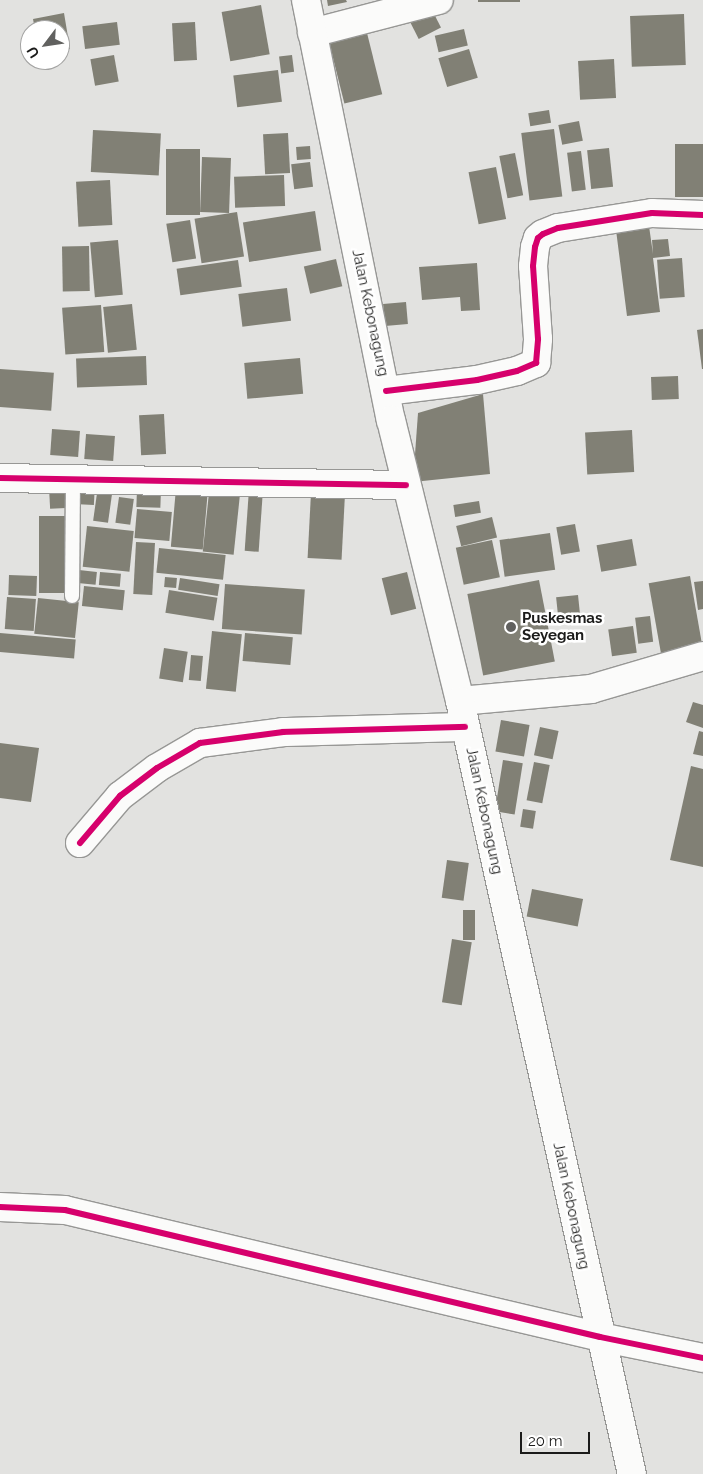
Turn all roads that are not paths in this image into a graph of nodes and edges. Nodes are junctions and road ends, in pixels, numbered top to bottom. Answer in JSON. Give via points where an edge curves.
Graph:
{"nodes":[{"id":1,"x":306,"y":0,"type":"edge"},
{"id":2,"x":439,"y":0,"type":"edge"},
{"id":3,"x":312,"y":33,"type":"junction"},
{"id":4,"x":703,"y":215,"type":"edge"},
{"id":5,"x":386,"y":391,"type":"junction"},
{"id":6,"x":0,"y":478,"type":"edge"},
{"id":7,"x":73,"y":479,"type":"junction"},
{"id":8,"x":406,"y":484,"type":"junction"},
{"id":9,"x":72,"y":596,"type":"dead end"},
{"id":10,"x":703,"y":656,"type":"edge"},
{"id":11,"x":462,"y":714,"type":"junction"},
{"id":12,"x":80,"y":843,"type":"dead end"},
{"id":13,"x":0,"y":1207,"type":"edge"},
{"id":14,"x":600,"y":1336,"type":"junction"},
{"id":15,"x":703,"y":1358,"type":"edge"},
{"id":16,"x":632,"y":1474,"type":"edge"}],
"edges":[{"from":1,"to":3,"type":"street","name":"Jalan Kebonagung"},
{"from":2,"to":3,"type":"street"},
{"from":3,"to":5,"type":"street","name":"Jalan Kebonagung"},
{"from":4,"to":5,"type":"street","via":[[652,213],[558,228],[543,234],[538,238],[533,266],[538,339],[536,363],[477,380]]},
{"from":5,"to":8,"type":"street","name":"Jalan Kebonagung"},
{"from":6,"to":7,"type":"street"},
{"from":7,"to":8,"type":"street"},
{"from":7,"to":9,"type":"lane"},
{"from":8,"to":11,"type":"street","name":"Jalan Kebonagung"},
{"from":10,"to":11,"type":"street","via":[[592,689]]},
{"from":11,"to":12,"type":"street","via":[[200,744],[157,768],[120,796]]},
{"from":11,"to":14,"type":"street","name":"Jalan Kebonagung"},
{"from":13,"to":14,"type":"street","via":[[65,1210]]},
{"from":14,"to":15,"type":"street"},
{"from":14,"to":16,"type":"street","name":"Jalan Kebonagung"}]}
